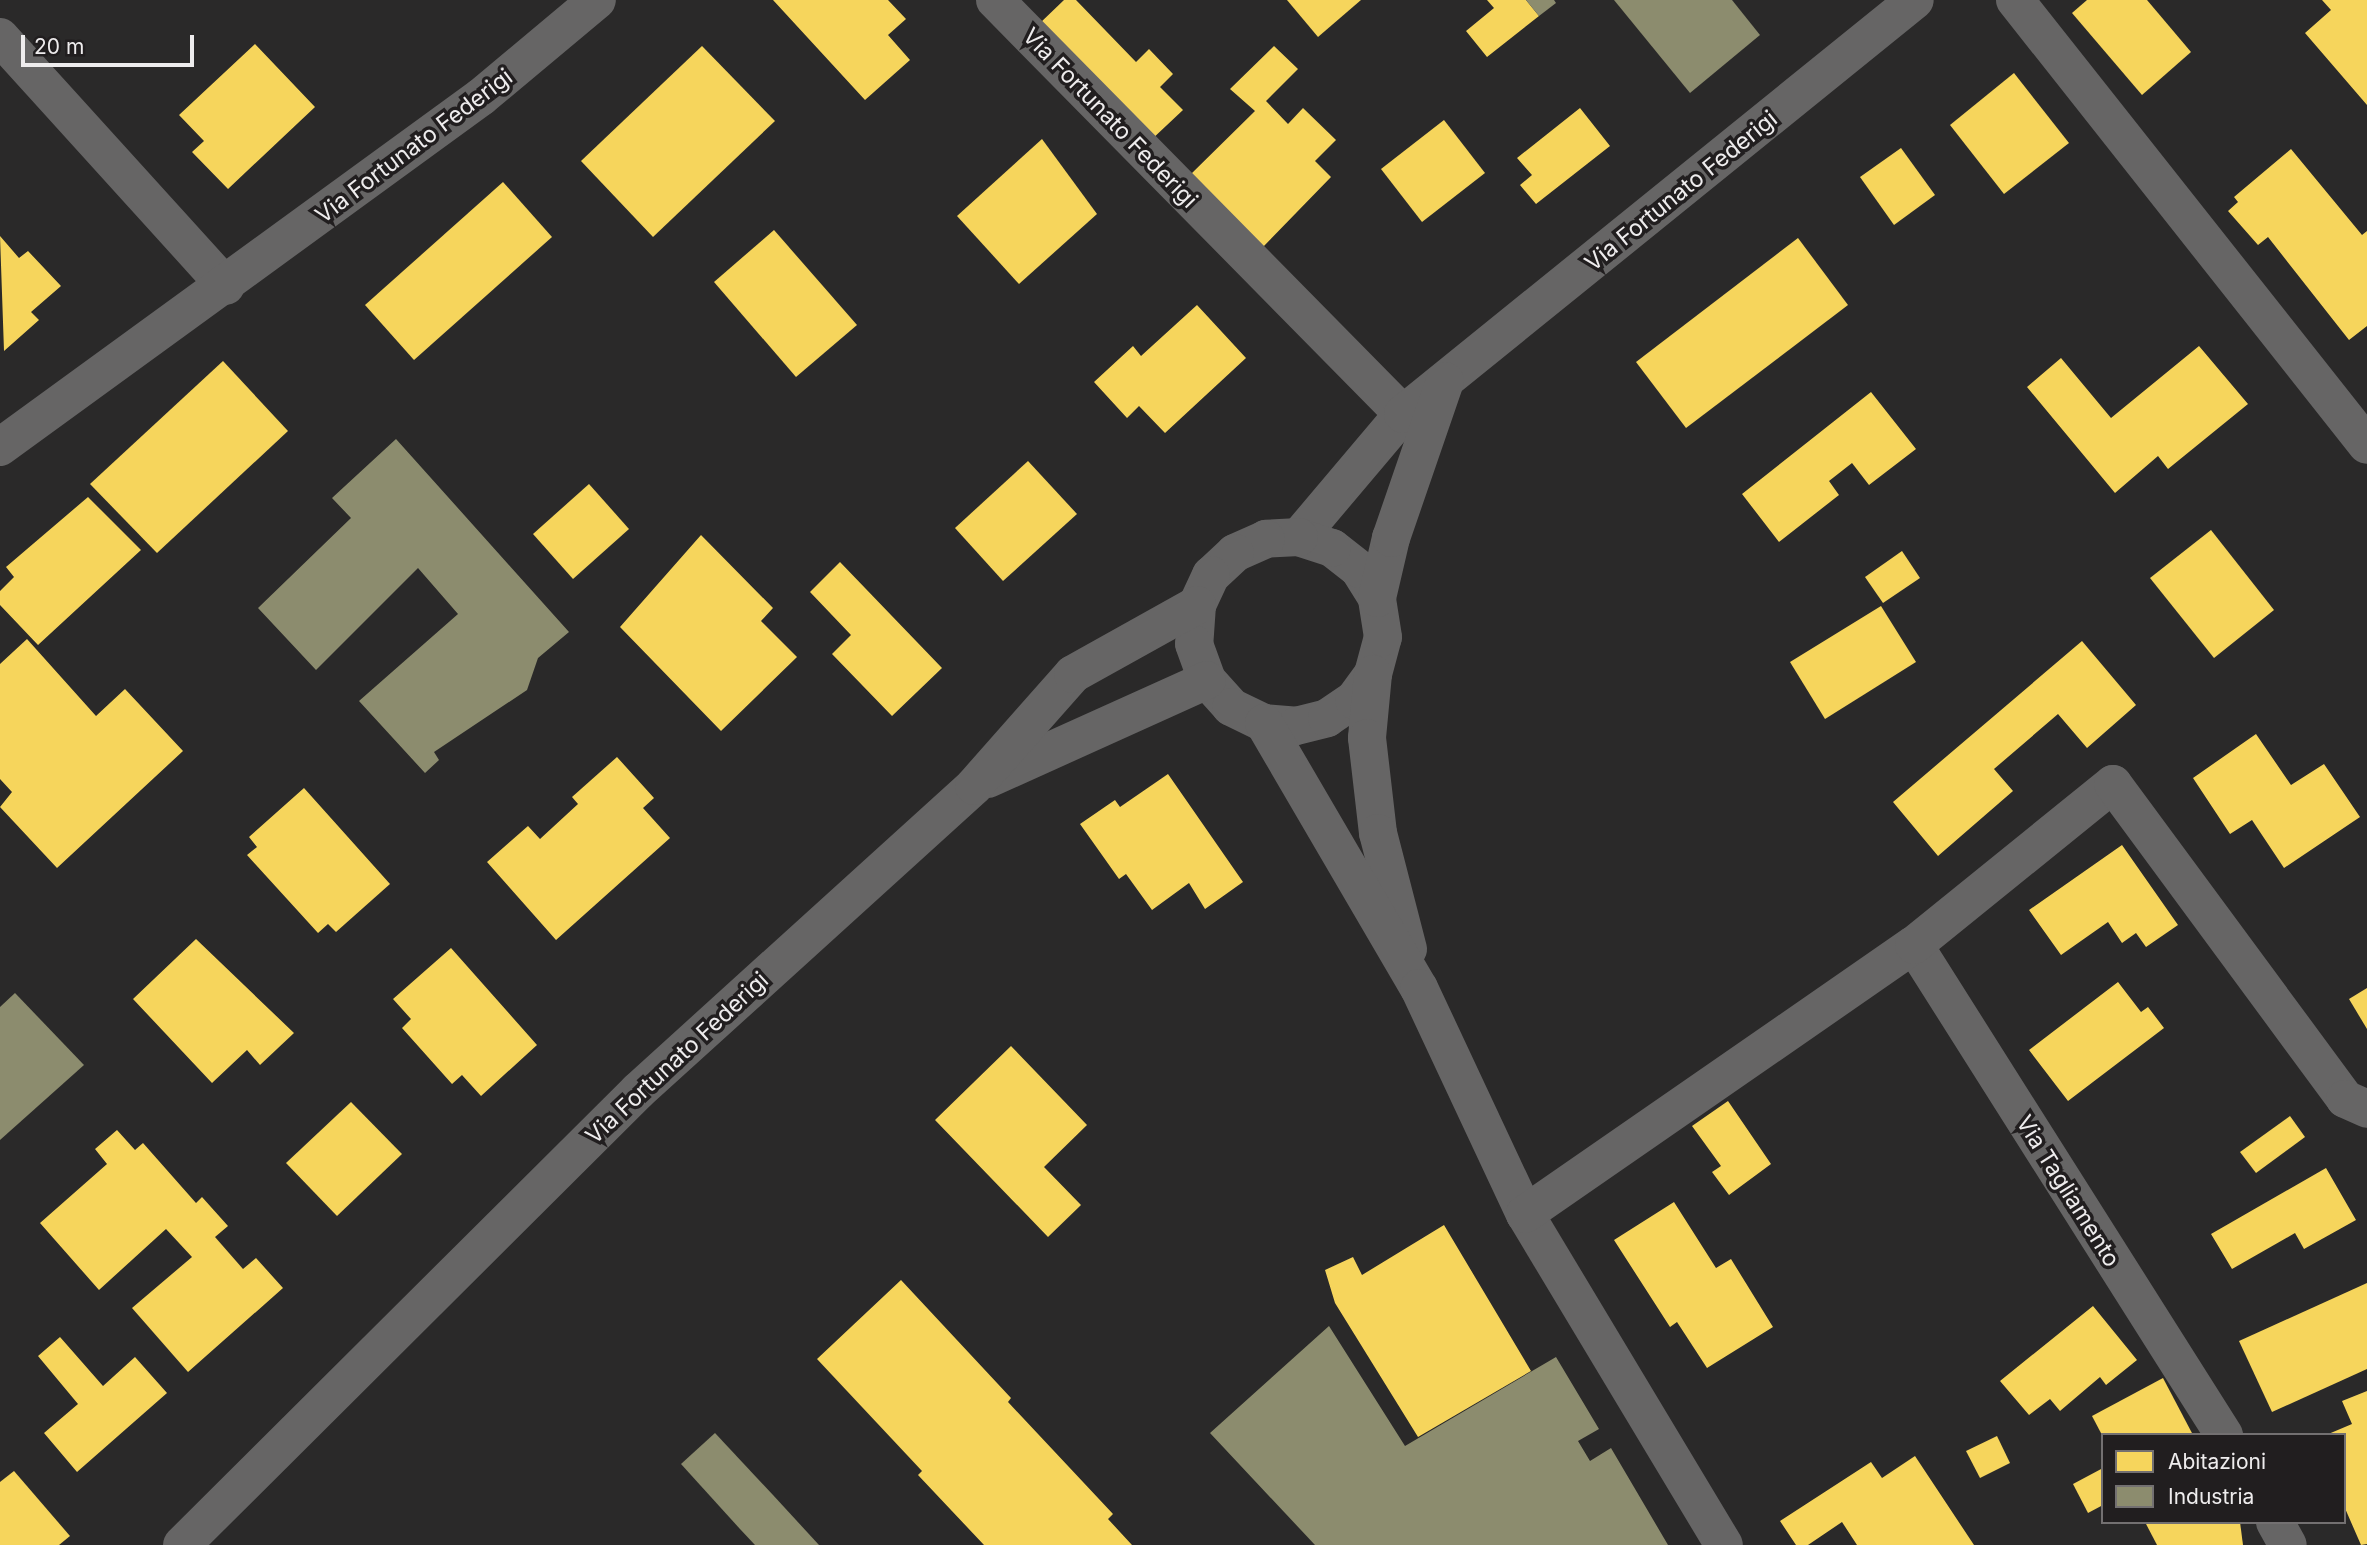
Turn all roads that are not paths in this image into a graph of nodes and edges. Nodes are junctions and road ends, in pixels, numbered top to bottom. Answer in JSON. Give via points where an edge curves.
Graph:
{"nodes":[{"id":1,"x":597,"y":0,"type":"edge"},
{"id":2,"x":995,"y":0,"type":"edge"},
{"id":3,"x":1915,"y":0,"type":"edge"},
{"id":4,"x":2015,"y":0,"type":"edge"},
{"id":5,"x":0,"y":37,"type":"edge"},
{"id":6,"x":226,"y":286,"type":"junction"},
{"id":7,"x":1445,"y":381,"type":"junction"},
{"id":8,"x":1403,"y":414,"type":"junction"},
{"id":9,"x":2367,"y":445,"type":"edge"},
{"id":10,"x":0,"y":447,"type":"edge"},
{"id":11,"x":1299,"y":537,"type":"junction"},
{"id":12,"x":1377,"y":598,"type":"junction"},
{"id":13,"x":1197,"y":605,"type":"junction"},
{"id":14,"x":1373,"y":674,"type":"junction"},
{"id":15,"x":1207,"y":680,"type":"junction"},
{"id":16,"x":1264,"y":723,"type":"junction"},
{"id":17,"x":974,"y":786,"type":"junction"},
{"id":18,"x":1914,"y":945,"type":"junction"},
{"id":19,"x":1419,"y":988,"type":"junction"},
{"id":20,"x":2367,"y":1109,"type":"edge"},
{"id":21,"x":1525,"y":1214,"type":"junction"},
{"id":22,"x":2223,"y":1433,"type":"edge"},
{"id":23,"x":2276,"y":1524,"type":"edge"},
{"id":24,"x":182,"y":1545,"type":"edge"},
{"id":25,"x":1724,"y":1545,"type":"edge"},
{"id":26,"x":2288,"y":1545,"type":"edge"}],
"edges":[{"from":1,"to":6,"type":"street","name":"Via Fortunato Federigi","via":[[481,97]]},
{"from":2,"to":8,"type":"street","name":"Via Fortunato Federigi"},
{"from":3,"to":7,"type":"street","name":"Via Fortunato Federigi"},
{"from":4,"to":9,"type":"street"},
{"from":5,"to":6,"type":"street"},
{"from":6,"to":10,"type":"street","name":"Via Fortunato Federigi"},
{"from":7,"to":8,"type":"street","name":"Via Fortunato Federigi"},
{"from":7,"to":12,"type":"street"},
{"from":8,"to":11,"type":"street","name":"Via Fortunato Federigi"},
{"from":11,"to":12,"type":"street","via":[[1350,562]]},
{"from":11,"to":13,"type":"street","via":[[1266,540],[1235,553],[1211,575]]},
{"from":12,"to":14,"type":"street","via":[[1383,637]]},
{"from":13,"to":15,"type":"street","via":[[1194,645]]},
{"from":13,"to":17,"type":"street","name":"Via Fortunato Federigi","via":[[1073,674]]},
{"from":14,"to":16,"type":"street","via":[[1354,700],[1327,718],[1296,726]]},
{"from":14,"to":19,"type":"street","via":[[1367,738],[1378,833]]},
{"from":15,"to":16,"type":"street","via":[[1231,707]]},
{"from":15,"to":17,"type":"street"},
{"from":16,"to":19,"type":"street"},
{"from":17,"to":24,"type":"street","name":"Via Fortunato Federigi","via":[[638,1091]]},
{"from":18,"to":20,"type":"street","via":[[2113,784],[2321,1069],[2345,1099]]},
{"from":18,"to":21,"type":"street"},
{"from":18,"to":22,"type":"street","name":"Via Tagliamento"},
{"from":19,"to":21,"type":"street"},
{"from":21,"to":25,"type":"street"},
{"from":23,"to":26,"type":"street"}]}
